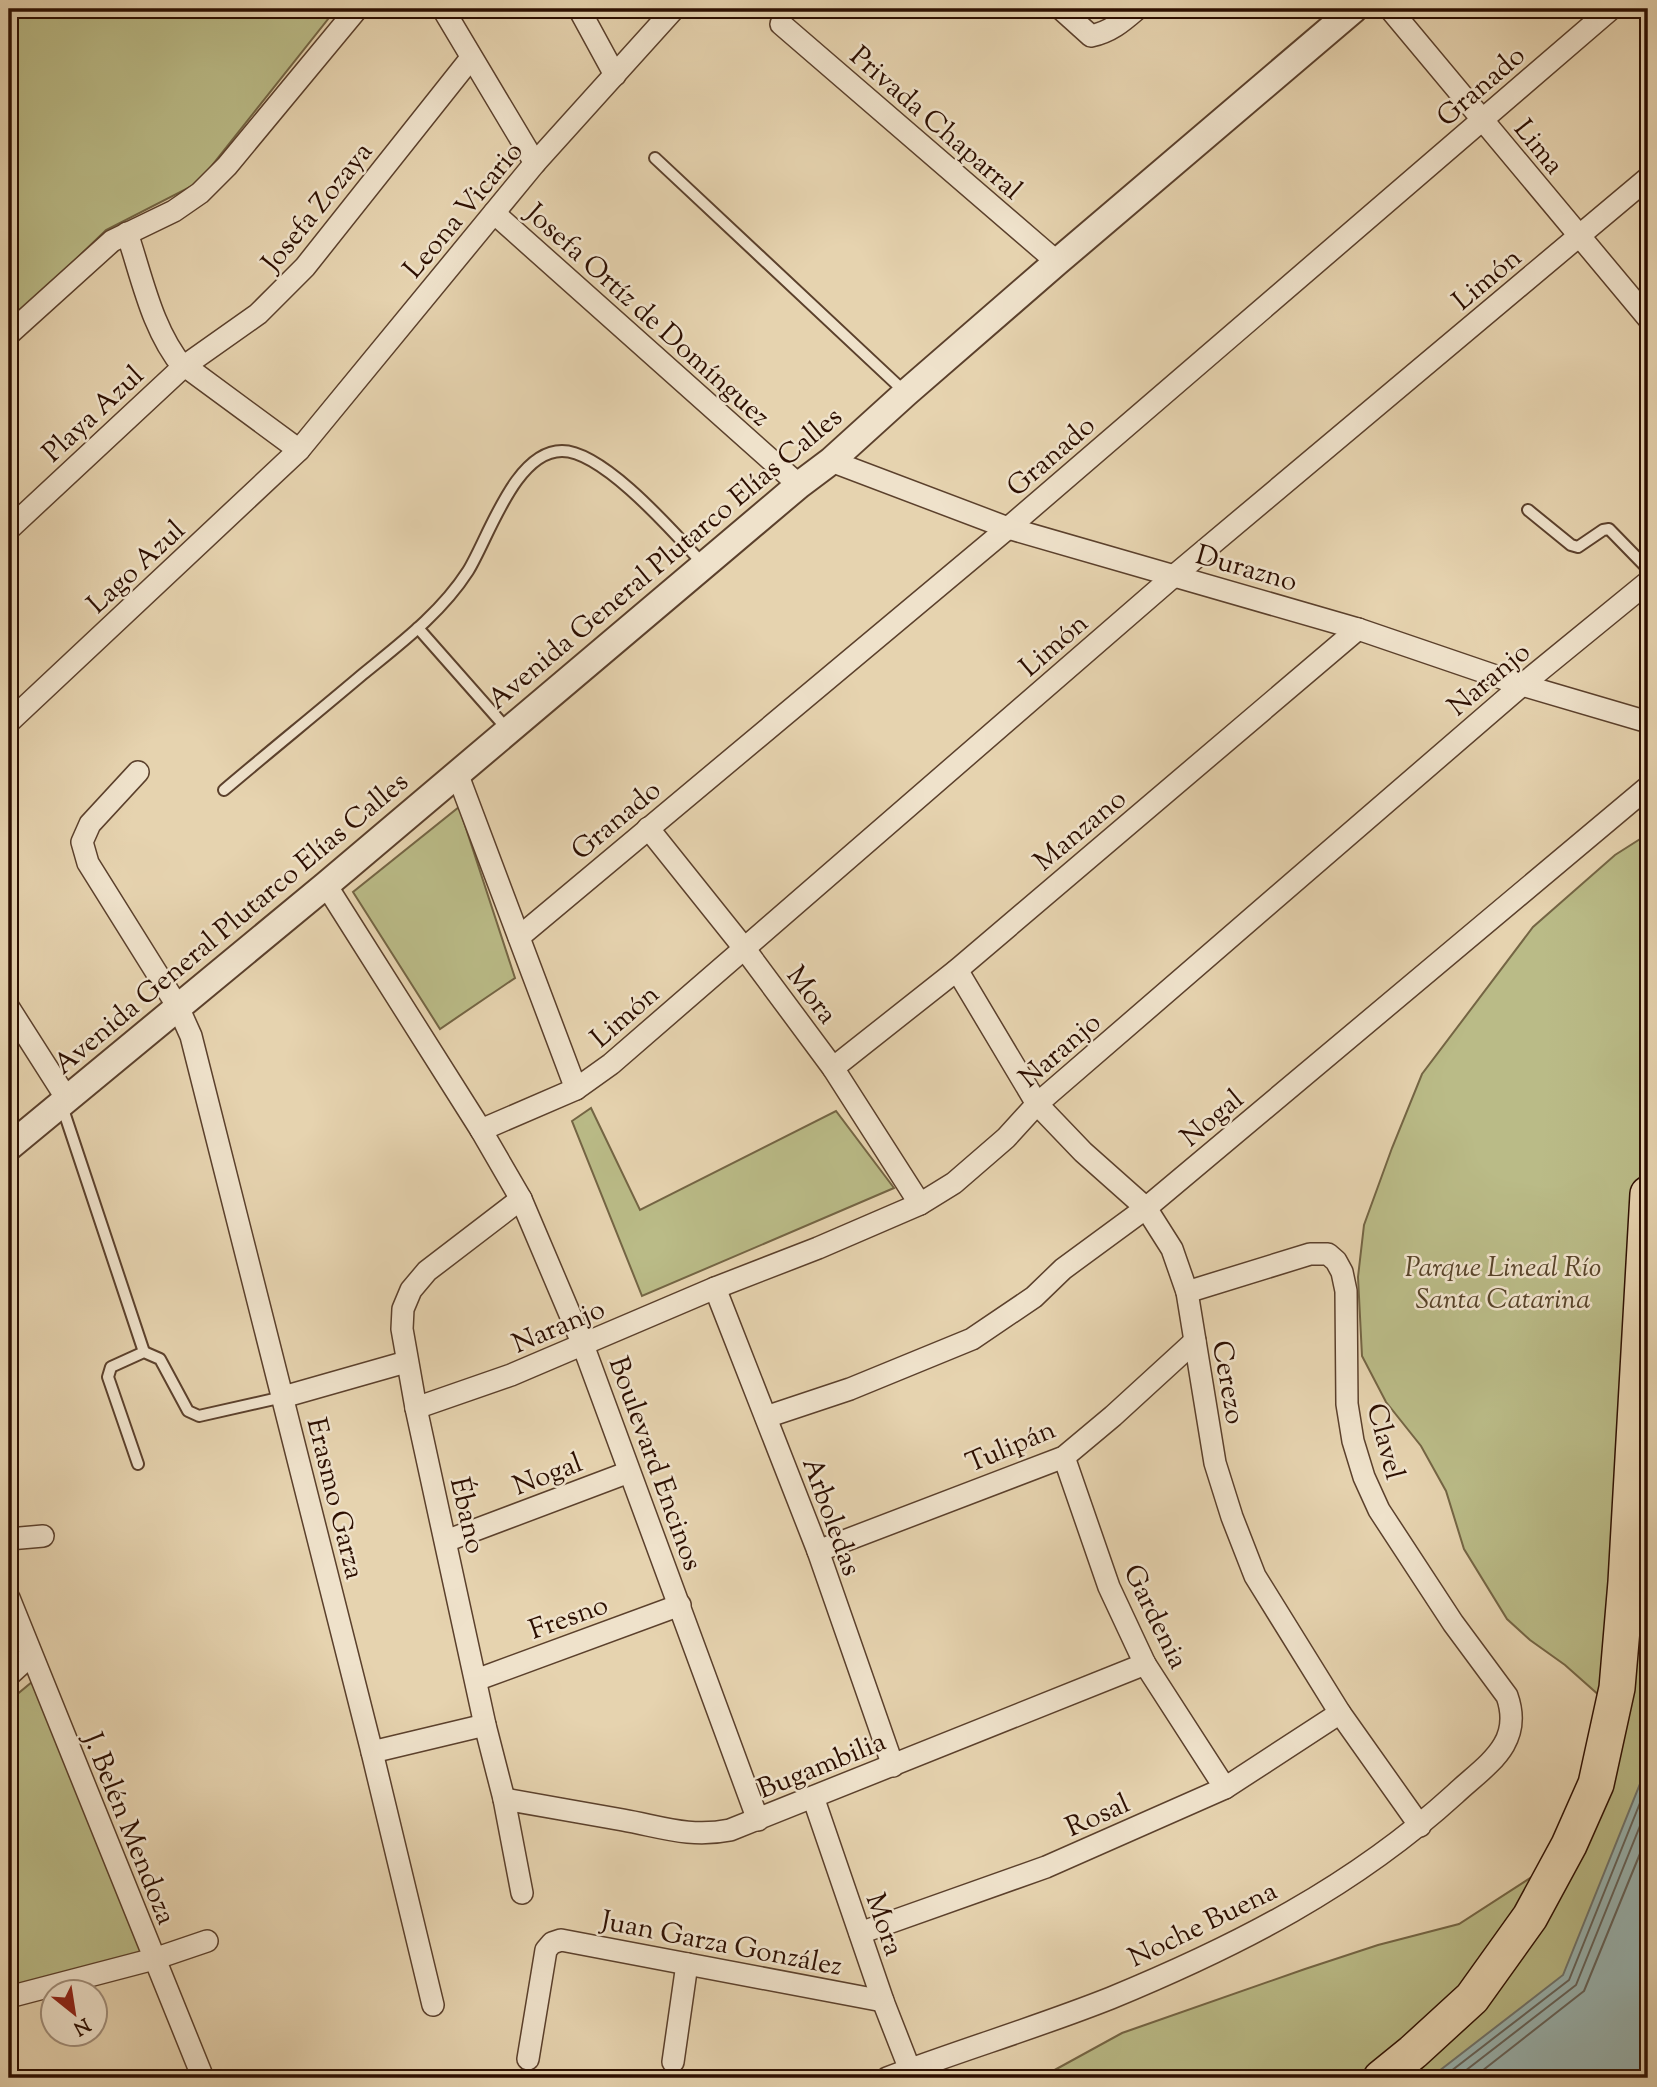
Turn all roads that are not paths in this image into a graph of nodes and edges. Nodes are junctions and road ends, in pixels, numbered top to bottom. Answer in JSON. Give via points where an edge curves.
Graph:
{"nodes":[{"id":1,"x":357,"y":9,"type":"edge"},
{"id":2,"x":443,"y":9,"type":"edge"},
{"id":3,"x":579,"y":9,"type":"edge"},
{"id":4,"x":674,"y":9,"type":"edge"},
{"id":5,"x":1061,"y":9,"type":"edge"},
{"id":6,"x":1137,"y":9,"type":"edge"},
{"id":7,"x":1354,"y":9,"type":"edge"},
{"id":8,"x":1390,"y":9,"type":"edge"},
{"id":9,"x":1611,"y":9,"type":"edge"},
{"id":10,"x":780,"y":24,"type":"dead end"},
{"id":11,"x":471,"y":58,"type":"junction"},
{"id":12,"x":615,"y":75,"type":"junction"},
{"id":13,"x":1483,"y":120,"type":"junction"},
{"id":14,"x":655,"y":158,"type":"dead end"},
{"id":15,"x":535,"y":163,"type":"junction"},
{"id":16,"x":1648,"y":178,"type":"edge"},
{"id":17,"x":494,"y":214,"type":"junction"},
{"id":18,"x":127,"y":233,"type":"junction"},
{"id":19,"x":1579,"y":237,"type":"junction"},
{"id":20,"x":1057,"y":262,"type":"junction"},
{"id":21,"x":1648,"y":318,"type":"edge"},
{"id":22,"x":9,"y":334,"type":"edge"},
{"id":23,"x":183,"y":367,"type":"junction"},
{"id":24,"x":906,"y":393,"type":"junction"},
{"id":25,"x":299,"y":450,"type":"junction"},
{"id":26,"x":831,"y":461,"type":"junction"},
{"id":27,"x":799,"y":485,"type":"junction"},
{"id":28,"x":1528,"y":510,"type":"dead end"},
{"id":29,"x":1008,"y":528,"type":"junction"},
{"id":30,"x":9,"y":529,"type":"edge"},
{"id":31,"x":704,"y":565,"type":"junction"},
{"id":32,"x":1648,"y":569,"type":"edge"},
{"id":33,"x":1175,"y":575,"type":"junction"},
{"id":34,"x":1648,"y":582,"type":"edge"},
{"id":35,"x":418,"y":628,"type":"junction"},
{"id":36,"x":1358,"y":629,"type":"junction"},
{"id":37,"x":1522,"y":685,"type":"junction"},
{"id":38,"x":9,"y":722,"type":"edge"},
{"id":39,"x":1648,"y":722,"type":"edge"},
{"id":40,"x":508,"y":730,"type":"junction"},
{"id":41,"x":138,"y":772,"type":"dead end"},
{"id":42,"x":457,"y":773,"type":"junction"},
{"id":43,"x":1648,"y":787,"type":"edge"},
{"id":44,"x":224,"y":790,"type":"dead end"},
{"id":45,"x":648,"y":828,"type":"junction"},
{"id":46,"x":326,"y":886,"type":"junction"},
{"id":47,"x":519,"y":937,"type":"junction"},
{"id":48,"x":744,"y":948,"type":"junction"},
{"id":49,"x":957,"y":970,"type":"junction"},
{"id":50,"x":178,"y":1007,"type":"junction"},
{"id":51,"x":9,"y":1008,"type":"edge"},
{"id":52,"x":833,"y":1068,"type":"junction"},
{"id":53,"x":576,"y":1089,"type":"junction"},
{"id":54,"x":64,"y":1101,"type":"junction"},
{"id":55,"x":1037,"y":1104,"type":"junction"},
{"id":56,"x":481,"y":1130,"type":"junction"},
{"id":57,"x":9,"y":1147,"type":"edge"},
{"id":58,"x":1648,"y":1194,"type":"edge"},
{"id":59,"x":521,"y":1199,"type":"junction"},
{"id":60,"x":920,"y":1204,"type":"junction"},
{"id":61,"x":1146,"y":1208,"type":"junction"},
{"id":62,"x":715,"y":1287,"type":"junction"},
{"id":63,"x":1187,"y":1293,"type":"junction"},
{"id":64,"x":1195,"y":1341,"type":"junction"},
{"id":65,"x":583,"y":1345,"type":"junction"},
{"id":66,"x":144,"y":1352,"type":"junction"},
{"id":67,"x":406,"y":1362,"type":"junction"},
{"id":68,"x":283,"y":1397,"type":"junction"},
{"id":69,"x":416,"y":1408,"type":"junction"},
{"id":70,"x":766,"y":1417,"type":"junction"},
{"id":71,"x":1064,"y":1457,"type":"junction"},
{"id":72,"x":138,"y":1464,"type":"dead end"},
{"id":73,"x":629,"y":1472,"type":"junction"},
{"id":74,"x":43,"y":1536,"type":"dead end"},
{"id":75,"x":9,"y":1539,"type":"edge"},
{"id":76,"x":446,"y":1541,"type":"junction"},
{"id":77,"x":818,"y":1551,"type":"junction"},
{"id":78,"x":9,"y":1598,"type":"edge"},
{"id":79,"x":680,"y":1605,"type":"junction"},
{"id":80,"x":31,"y":1655,"type":"junction"},
{"id":81,"x":1145,"y":1664,"type":"junction"},
{"id":82,"x":9,"y":1675,"type":"edge"},
{"id":83,"x":475,"y":1679,"type":"junction"},
{"id":84,"x":1340,"y":1713,"type":"junction"},
{"id":85,"x":485,"y":1725,"type":"junction"},
{"id":86,"x":1501,"y":1750,"type":"joint"},
{"id":87,"x":372,"y":1752,"type":"junction"},
{"id":88,"x":893,"y":1766,"type":"junction"},
{"id":89,"x":1225,"y":1788,"type":"junction"},
{"id":90,"x":813,"y":1797,"type":"junction"},
{"id":91,"x":505,"y":1799,"type":"junction"},
{"id":92,"x":758,"y":1820,"type":"junction"},
{"id":93,"x":1420,"y":1826,"type":"junction"},
{"id":94,"x":522,"y":1893,"type":"dead end"},
{"id":95,"x":860,"y":1933,"type":"junction"},
{"id":96,"x":207,"y":1941,"type":"dead end"},
{"id":97,"x":154,"y":1959,"type":"junction"},
{"id":98,"x":687,"y":1964,"type":"junction"},
{"id":99,"x":9,"y":1997,"type":"edge"},
{"id":100,"x":883,"y":2001,"type":"junction"},
{"id":101,"x":433,"y":2005,"type":"dead end"},
{"id":102,"x":528,"y":2059,"type":"dead end"},
{"id":103,"x":673,"y":2062,"type":"dead end"},
{"id":104,"x":910,"y":2070,"type":"junction"},
{"id":105,"x":203,"y":2078,"type":"edge"},
{"id":106,"x":887,"y":2078,"type":"edge"},
{"id":107,"x":1381,"y":2078,"type":"edge"}],
"edges":[{"from":1,"to":18,"type":"street","via":[[213,181],[174,211]]},
{"from":2,"to":11,"type":"street"},
{"from":3,"to":12,"type":"street"},
{"from":4,"to":12,"type":"street","name":"Leona Vicario"},
{"from":5,"to":6,"type":"street","via":[[1091,36],[1104,34]]},
{"from":7,"to":20,"type":"street","name":"Avenida General Plutarco Elías Calles"},
{"from":8,"to":13,"type":"street","name":"Lima"},
{"from":9,"to":13,"type":"street","name":"Granado"},
{"from":10,"to":20,"type":"street","name":"Privada Chaparral"},
{"from":11,"to":15,"type":"street"},
{"from":11,"to":23,"type":"street","name":"Josefa Zozaya","via":[[282,292],[235,332]]},
{"from":12,"to":15,"type":"street","name":"Leona Vicario"},
{"from":13,"to":19,"type":"street","name":"Lima"},
{"from":13,"to":29,"type":"street","name":"Granado"},
{"from":14,"to":24,"type":"lane"},
{"from":15,"to":17,"type":"street","name":"Leona Vicario"},
{"from":16,"to":19,"type":"street","name":"Limón"},
{"from":17,"to":25,"type":"street","name":"Leona Vicario"},
{"from":17,"to":27,"type":"street","name":"Josefa Ortíz de Domínguez"},
{"from":18,"to":22,"type":"street","via":[[97,253]]},
{"from":18,"to":23,"type":"street","via":[[165,343]]},
{"from":19,"to":21,"type":"street","name":"Lima"},
{"from":19,"to":33,"type":"street","name":"Limón"},
{"from":20,"to":24,"type":"street","name":"Avenida General Plutarco Elías Calles"},
{"from":23,"to":25,"type":"street"},
{"from":23,"to":30,"type":"street","name":"Playa Azul"},
{"from":24,"to":26,"type":"street","name":"Avenida General Plutarco Elías Calles"},
{"from":25,"to":38,"type":"street","name":"Lago Azul"},
{"from":26,"to":27,"type":"street","name":"Avenida General Plutarco Elías Calles"},
{"from":26,"to":29,"type":"street","name":"Durazno"},
{"from":27,"to":31,"type":"street","name":"Avenida General Plutarco Elías Calles"},
{"from":28,"to":32,"type":"lane","via":[[1578,547],[1609,529]]},
{"from":29,"to":33,"type":"street","name":"Durazno"},
{"from":29,"to":45,"type":"street","name":"Granado"},
{"from":31,"to":35,"type":"lane","via":[[620,481],[591,460],[560,451],[524,470],[468,571]]},
{"from":31,"to":40,"type":"street","name":"Avenida General Plutarco Elías Calles"},
{"from":33,"to":36,"type":"street","name":"Durazno"},
{"from":33,"to":48,"type":"street","name":"Limón"},
{"from":34,"to":37,"type":"street","name":"Naranjo"},
{"from":35,"to":40,"type":"lane"},
{"from":35,"to":44,"type":"lane"},
{"from":36,"to":37,"type":"street","name":"Durazno"},
{"from":36,"to":49,"type":"street","name":"Manzano"},
{"from":37,"to":39,"type":"street","name":"Durazno"},
{"from":37,"to":55,"type":"street","name":"Naranjo"},
{"from":40,"to":42,"type":"street","name":"Avenida General Plutarco Elías Calles"},
{"from":41,"to":50,"type":"street","name":"Erasmo Garza","via":[[89,824],[83,850],[94,875]]},
{"from":42,"to":46,"type":"street","name":"Avenida General Plutarco Elías Calles"},
{"from":42,"to":47,"type":"street"},
{"from":43,"to":61,"type":"street","name":"Nogal"},
{"from":45,"to":47,"type":"street","name":"Granado"},
{"from":45,"to":48,"type":"street","name":"Mora"},
{"from":46,"to":50,"type":"street","name":"Avenida General Plutarco Elías Calles"},
{"from":46,"to":56,"type":"street","name":"Boulevard Encinos"},
{"from":47,"to":53,"type":"street"},
{"from":48,"to":52,"type":"street","name":"Mora"},
{"from":48,"to":53,"type":"street","name":"Limón"},
{"from":49,"to":52,"type":"street","name":"Manzano"},
{"from":49,"to":55,"type":"street","name":"Cerezo"},
{"from":50,"to":54,"type":"street","name":"Avenida General Plutarco Elías Calles"},
{"from":50,"to":68,"type":"street","name":"Erasmo Garza","via":[[199,1061]]},
{"from":51,"to":54,"type":"street"},
{"from":52,"to":60,"type":"street","name":"Mora"},
{"from":53,"to":56,"type":"street","name":"Limón"},
{"from":54,"to":57,"type":"street","name":"Avenida General Plutarco Elías Calles"},
{"from":54,"to":66,"type":"lane"},
{"from":55,"to":60,"type":"street","name":"Naranjo","via":[[954,1183]]},
{"from":55,"to":61,"type":"street","name":"Cerezo"},
{"from":56,"to":59,"type":"street","name":"Boulevard Encinos"},
{"from":58,"to":107,"type":"highway","via":[[1617,1688],[1596,1784],[1530,1917],[1472,1998]]},
{"from":59,"to":65,"type":"street","name":"Boulevard Encinos"},
{"from":59,"to":67,"type":"street","name":"Ébano","via":[[427,1271],[411,1290],[403,1308]]},
{"from":60,"to":62,"type":"street","name":"Naranjo"},
{"from":61,"to":63,"type":"street","name":"Cerezo","via":[[1172,1249]]},
{"from":61,"to":70,"type":"street","name":"Nogal","via":[[1063,1269],[1034,1297],[972,1339],[850,1389]]},
{"from":62,"to":65,"type":"street","name":"Naranjo"},
{"from":62,"to":70,"type":"street","name":"Arboledas"},
{"from":63,"to":64,"type":"street","name":"Cerezo"},
{"from":63,"to":86,"type":"street","name":"Clavel","via":[[1310,1254],[1328,1254],[1336,1261],[1346,1291],[1348,1404],[1364,1477],[1405,1554],[1507,1696],[1512,1728]]},
{"from":64,"to":71,"type":"street","name":"Tulipán"},
{"from":64,"to":84,"type":"street","name":"Cerezo","via":[[1215,1463],[1232,1517],[1255,1576]]},
{"from":65,"to":69,"type":"street","name":"Naranjo","via":[[511,1376]]},
{"from":65,"to":73,"type":"street","name":"Boulevard Encinos"},
{"from":66,"to":68,"type":"lane","via":[[160,1359],[188,1411],[199,1416]]},
{"from":66,"to":72,"type":"lane","via":[[111,1367],[108,1377]]},
{"from":67,"to":68,"type":"street"},
{"from":67,"to":69,"type":"street","name":"Ébano"},
{"from":68,"to":87,"type":"street","name":"Erasmo Garza"},
{"from":69,"to":76,"type":"street","name":"Ébano"},
{"from":70,"to":77,"type":"street","name":"Arboledas"},
{"from":71,"to":77,"type":"street","name":"Tulipán"},
{"from":71,"to":81,"type":"street","name":"Gardenia","via":[[1109,1587]]},
{"from":73,"to":76,"type":"street","name":"Nogal"},
{"from":73,"to":79,"type":"street","name":"Boulevard Encinos"},
{"from":74,"to":75,"type":"street"},
{"from":76,"to":83,"type":"street","name":"Ébano"},
{"from":77,"to":88,"type":"street","name":"Arboledas"},
{"from":78,"to":80,"type":"street","name":"J. Belén Mendoza"},
{"from":79,"to":83,"type":"street","name":"Fresno"},
{"from":79,"to":92,"type":"street","name":"Boulevard Encinos"},
{"from":80,"to":82,"type":"street"},
{"from":80,"to":97,"type":"street","name":"J. Belén Mendoza"},
{"from":81,"to":88,"type":"street","name":"Bugambilia"},
{"from":81,"to":89,"type":"street","name":"Gardenia"},
{"from":83,"to":85,"type":"street","name":"Ébano"},
{"from":84,"to":89,"type":"street","name":"Rosal"},
{"from":84,"to":93,"type":"street","name":"Cerezo"},
{"from":85,"to":87,"type":"street"},
{"from":85,"to":91,"type":"street","name":"Ébano"},
{"from":86,"to":93,"type":"street","name":"Noche Buena"},
{"from":87,"to":101,"type":"street","name":"Erasmo Garza"},
{"from":88,"to":90,"type":"street","name":"Bugambilia"},
{"from":89,"to":95,"type":"street","name":"Rosal","via":[[1046,1867]]},
{"from":90,"to":92,"type":"street","name":"Bugambilia"},
{"from":90,"to":95,"type":"street","name":"Mora"},
{"from":91,"to":92,"type":"street","name":"Bugambilia","via":[[685,1834],[710,1834]]},
{"from":91,"to":94,"type":"street","name":"Ébano"},
{"from":93,"to":104,"type":"street","name":"Noche Buena","via":[[1337,1886],[1240,1941],[1110,1998]]},
{"from":95,"to":100,"type":"street","name":"Mora"},
{"from":96,"to":97,"type":"street"},
{"from":97,"to":99,"type":"street"},
{"from":97,"to":105,"type":"street","name":"J. Belén Mendoza"},
{"from":98,"to":100,"type":"street","name":"Juan Garza González"},
{"from":98,"to":102,"type":"street","name":"Juan Garza González","via":[[561,1940],[552,1943],[546,1950]]},
{"from":98,"to":103,"type":"street"},
{"from":100,"to":104,"type":"street","name":"Mora"},
{"from":104,"to":106,"type":"street","name":"Noche Buena"}]}
